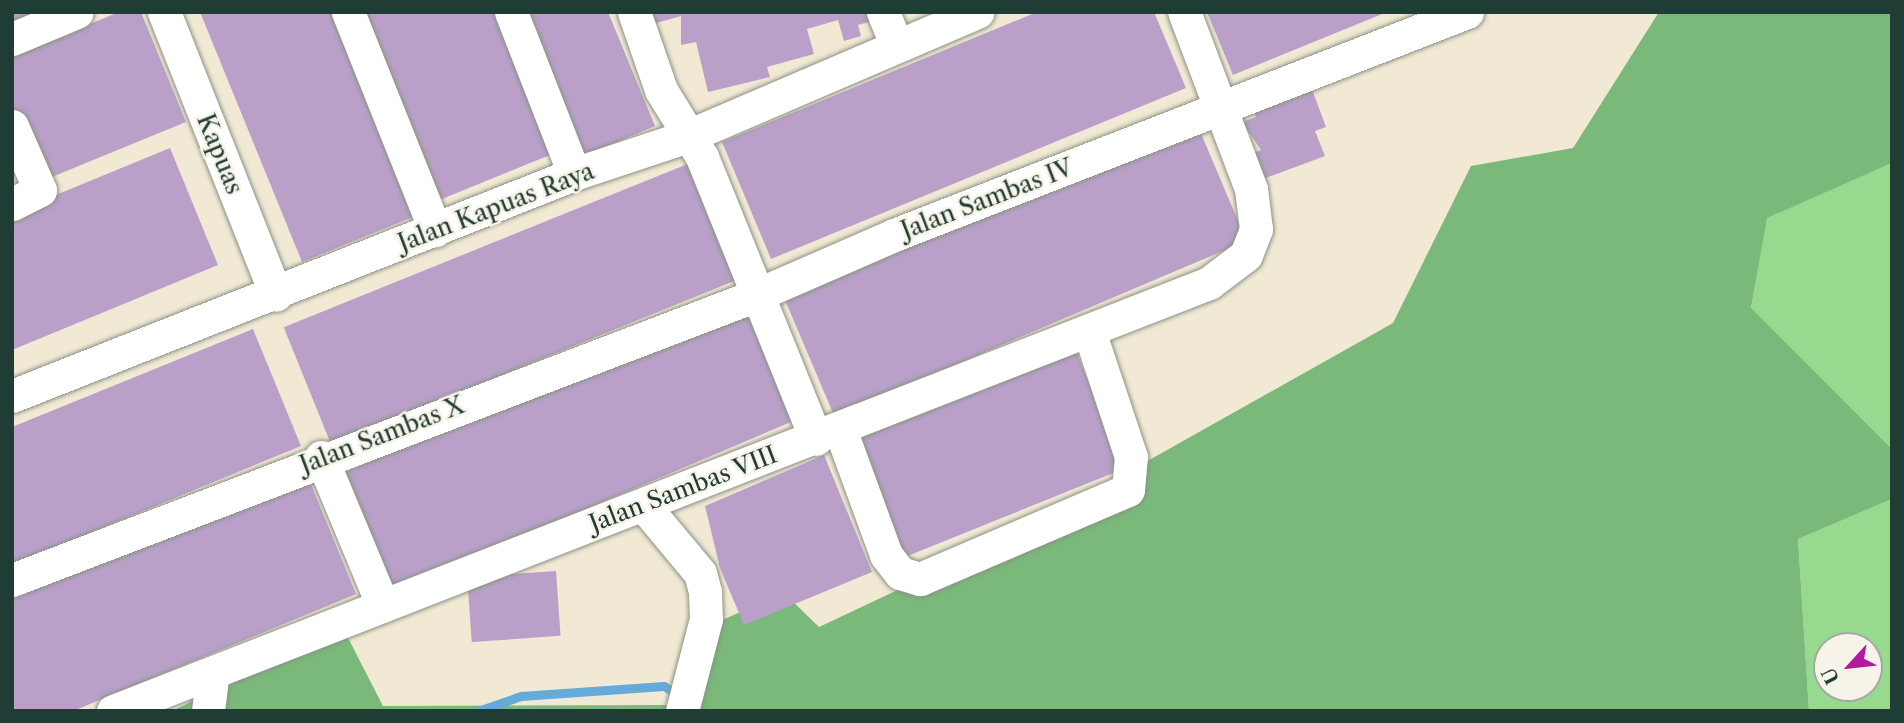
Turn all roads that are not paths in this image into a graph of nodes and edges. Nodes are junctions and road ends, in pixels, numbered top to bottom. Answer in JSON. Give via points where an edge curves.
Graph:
{"nodes":[{"id":1,"x":77,"y":12,"type":"edge"},
{"id":2,"x":164,"y":12,"type":"edge"},
{"id":3,"x":348,"y":12,"type":"edge"},
{"id":4,"x":511,"y":12,"type":"edge"},
{"id":5,"x":635,"y":12,"type":"edge"},
{"id":6,"x":883,"y":12,"type":"edge"},
{"id":7,"x":978,"y":12,"type":"edge"},
{"id":8,"x":1184,"y":12,"type":"edge"},
{"id":9,"x":1467,"y":12,"type":"edge"},
{"id":10,"x":12,"y":39,"type":"edge"},
{"id":11,"x":896,"y":45,"type":"junction"},
{"id":12,"x":1222,"y":105,"type":"junction"},
{"id":13,"x":12,"y":126,"type":"edge"},
{"id":14,"x":688,"y":136,"type":"junction"},
{"id":15,"x":574,"y":174,"type":"junction"},
{"id":16,"x":12,"y":204,"type":"edge"},
{"id":17,"x":435,"y":230,"type":"junction"},
{"id":18,"x":276,"y":295,"type":"junction"},
{"id":19,"x":754,"y":296,"type":"junction"},
{"id":20,"x":1089,"y":331,"type":"junction"},
{"id":21,"x":12,"y":396,"type":"edge"},
{"id":22,"x":828,"y":434,"type":"junction"},
{"id":23,"x":321,"y":457,"type":"junction"},
{"id":24,"x":645,"y":507,"type":"junction"},
{"id":25,"x":12,"y":580,"type":"edge"},
{"id":26,"x":383,"y":606,"type":"junction"},
{"id":27,"x":213,"y":672,"type":"junction"},
{"id":28,"x":113,"y":711,"type":"edge"},
{"id":29,"x":208,"y":711,"type":"edge"},
{"id":30,"x":682,"y":711,"type":"edge"}],
"edges":[{"from":1,"to":10,"type":"street"},
{"from":2,"to":18,"type":"street","name":"Kapuas"},
{"from":3,"to":17,"type":"street"},
{"from":4,"to":15,"type":"street"},
{"from":5,"to":14,"type":"street","via":[[660,90]]},
{"from":6,"to":11,"type":"street"},
{"from":7,"to":11,"type":"street","name":"Jalan Kapuas Raya"},
{"from":8,"to":12,"type":"street"},
{"from":9,"to":12,"type":"street","name":"Jalan Sambas IV"},
{"from":11,"to":14,"type":"street","name":"Jalan Kapuas Raya"},
{"from":12,"to":19,"type":"street","name":"Jalan Sambas IV"},
{"from":12,"to":20,"type":"street","name":"Jalan Sambas VIII","via":[[1251,189],[1256,229],[1246,255],[1209,283]]},
{"from":13,"to":16,"type":"street","via":[[40,190]]},
{"from":14,"to":15,"type":"street","name":"Jalan Kapuas Raya"},
{"from":14,"to":19,"type":"street","via":[[736,236]]},
{"from":15,"to":17,"type":"street","name":"Jalan Kapuas Raya"},
{"from":17,"to":18,"type":"street","name":"Jalan Kapuas Raya"},
{"from":18,"to":21,"type":"street","name":"Jalan Kapuas Raya"},
{"from":19,"to":22,"type":"street"},
{"from":19,"to":23,"type":"street","name":"Jalan Sambas X"},
{"from":20,"to":22,"type":"street","name":"Jalan Sambas VIII"},
{"from":20,"to":22,"type":"street","via":[[1131,457],[1128,490],[920,579],[900,573],[886,555]]},
{"from":22,"to":24,"type":"street","name":"Jalan Sambas VIII"},
{"from":23,"to":25,"type":"street","name":"Jalan Sambas X"},
{"from":23,"to":26,"type":"street"},
{"from":24,"to":26,"type":"street","name":"Jalan Sambas VIII","via":[[548,539]]},
{"from":24,"to":30,"type":"street","via":[[700,573],[705,592],[706,619]]},
{"from":26,"to":27,"type":"street","name":"Jalan Sambas VIII"},
{"from":27,"to":28,"type":"street","name":"Jalan Sambas VIII"},
{"from":27,"to":29,"type":"street"}]}
